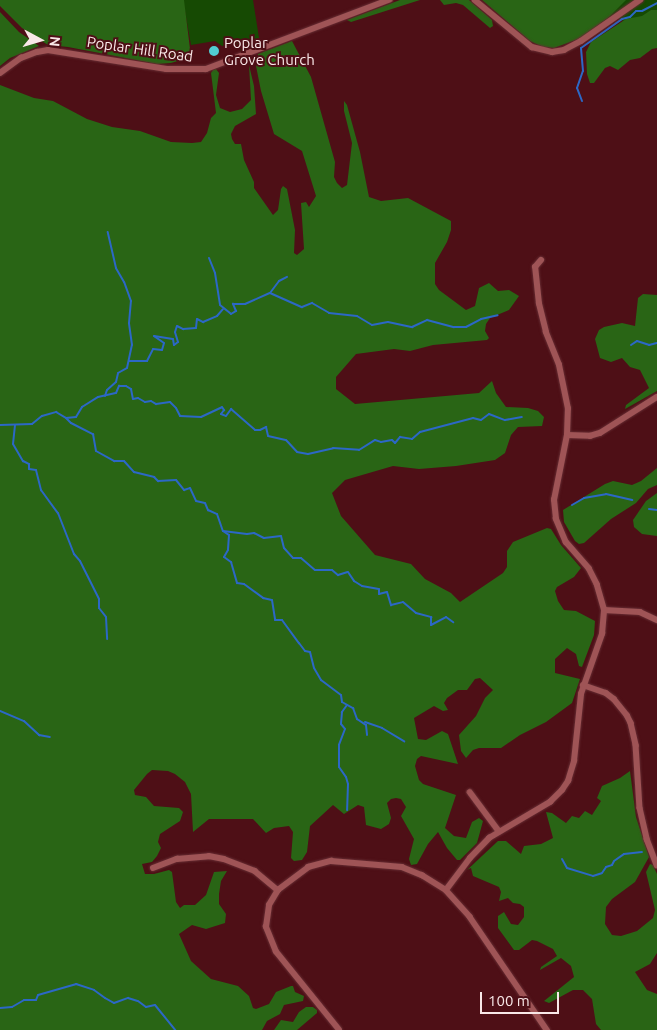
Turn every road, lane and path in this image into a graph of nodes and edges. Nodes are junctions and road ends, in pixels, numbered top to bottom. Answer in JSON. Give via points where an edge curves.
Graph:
{"nodes":[{"id":1,"x":389,"y":0,"type":"edge"},
{"id":2,"x":475,"y":0,"type":"edge"},
{"id":3,"x":640,"y":0,"type":"edge"},
{"id":4,"x":0,"y":73,"type":"edge"},
{"id":5,"x":541,"y":260,"type":"dead end"},
{"id":6,"x":657,"y":397,"type":"edge"},
{"id":7,"x":567,"y":435,"type":"junction"},
{"id":8,"x":604,"y":610,"type":"junction"},
{"id":9,"x":657,"y":620,"type":"edge"},
{"id":10,"x":583,"y":685,"type":"junction"},
{"id":11,"x":470,"y":792,"type":"dead end"},
{"id":12,"x":500,"y":831,"type":"junction"},
{"id":13,"x":657,"y":865,"type":"edge"},
{"id":14,"x":153,"y":868,"type":"dead end"},
{"id":15,"x":278,"y":890,"type":"junction"},
{"id":16,"x":446,"y":890,"type":"junction"},
{"id":17,"x":339,"y":1030,"type":"edge"},
{"id":18,"x":547,"y":1030,"type":"edge"}],
"edges":[{"from":1,"to":4,"type":"street","name":"Poplar Hill Road","via":[[206,70],[166,69],[48,50],[21,58]]},
{"from":2,"to":3,"type":"street","via":[[532,47],[552,52],[582,41]]},
{"from":5,"to":7,"type":"street","via":[[535,267],[537,291],[564,387],[568,409]]},
{"from":6,"to":7,"type":"street","via":[[600,434]]},
{"from":7,"to":8,"type":"street","via":[[555,495],[556,518],[566,543],[593,576]]},
{"from":8,"to":9,"type":"street","via":[[640,612]]},
{"from":8,"to":10,"type":"street","via":[[600,642]]},
{"from":10,"to":12,"type":"street","via":[[568,781],[550,802]]},
{"from":10,"to":13,"type":"street","via":[[614,699],[631,723],[636,745],[640,808]]},
{"from":11,"to":12,"type":"street"},
{"from":12,"to":16,"type":"street","via":[[470,858]]},
{"from":14,"to":15,"type":"street","via":[[177,859],[209,856],[255,871]]},
{"from":15,"to":16,"type":"street","via":[[308,867],[331,861],[402,867]]},
{"from":15,"to":17,"type":"street","via":[[267,912],[266,927],[271,944]]},
{"from":16,"to":18,"type":"street","via":[[470,917]]}]}
